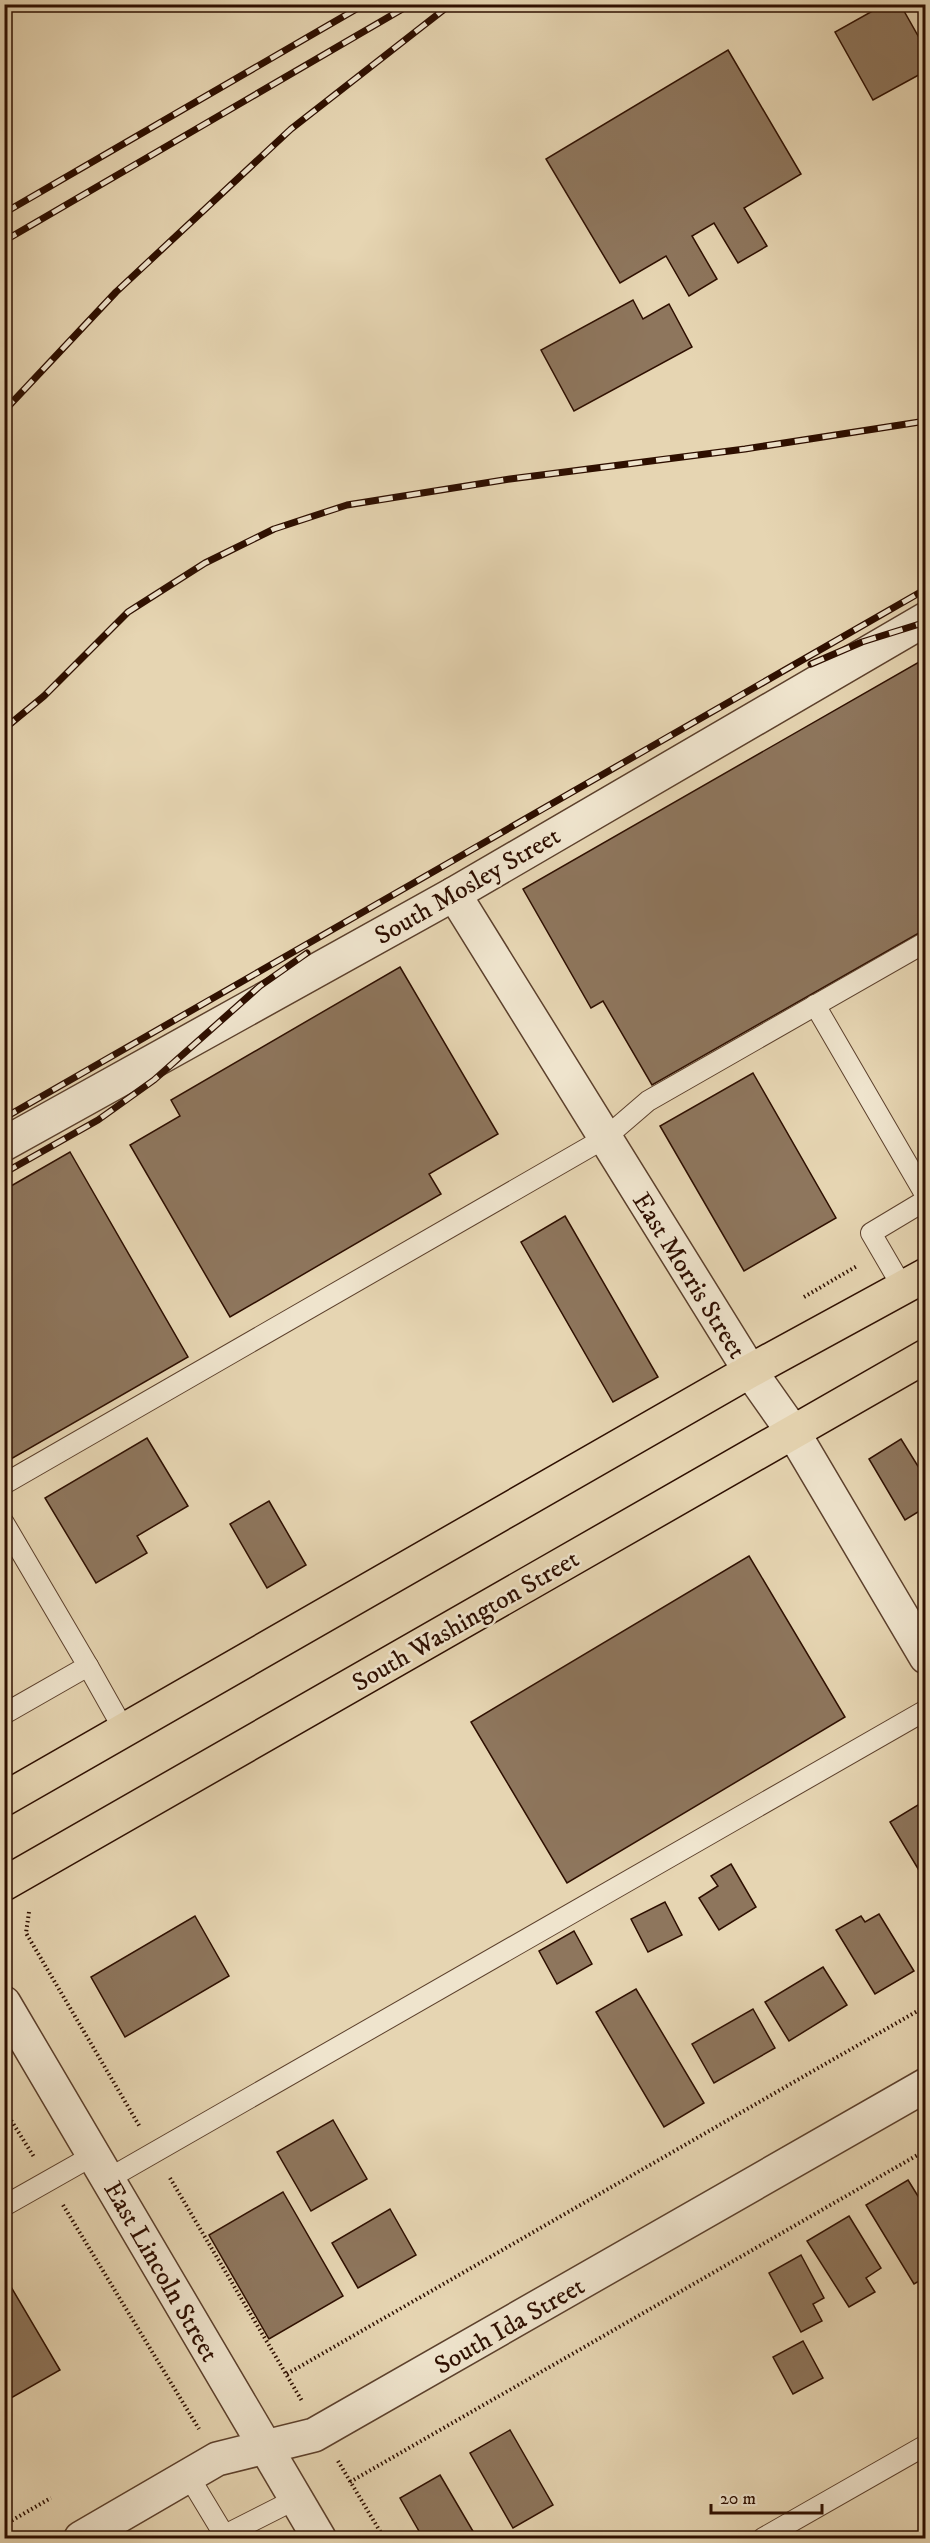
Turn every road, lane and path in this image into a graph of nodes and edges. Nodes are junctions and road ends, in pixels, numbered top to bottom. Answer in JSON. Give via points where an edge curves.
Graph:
{"nodes":[{"id":1,"x":926,"y":619,"type":"edge"},
{"id":2,"x":454,"y":894,"type":"junction"},
{"id":3,"x":926,"y":942,"type":"edge"},
{"id":4,"x":815,"y":1005,"type":"junction"},
{"id":5,"x":605,"y":1138,"type":"junction"},
{"id":6,"x":4,"y":1144,"type":"edge"},
{"id":7,"x":926,"y":1198,"type":"edge"},
{"id":8,"x":914,"y":1281,"type":"edge"},
{"id":9,"x":926,"y":1356,"type":"edge"},
{"id":10,"x":750,"y":1371,"type":"junction"},
{"id":11,"x":793,"y":1432,"type":"junction"},
{"id":12,"x":4,"y":1484,"type":"edge"},
{"id":13,"x":4,"y":1522,"type":"edge"},
{"id":14,"x":926,"y":1657,"type":"edge"},
{"id":15,"x":88,"y":1666,"type":"junction"},
{"id":16,"x":926,"y":1710,"type":"edge"},
{"id":17,"x":4,"y":1714,"type":"edge"},
{"id":18,"x":124,"y":1730,"type":"junction"},
{"id":19,"x":4,"y":1799,"type":"edge"},
{"id":20,"x":4,"y":1884,"type":"edge"},
{"id":21,"x":28,"y":1913,"type":"dead end"},
{"id":22,"x":4,"y":2003,"type":"edge"},
{"id":23,"x":926,"y":2006,"type":"edge"},
{"id":24,"x":926,"y":2085,"type":"edge"},
{"id":25,"x":4,"y":2109,"type":"edge"},
{"id":26,"x":926,"y":2150,"type":"edge"},
{"id":27,"x":155,"y":2152,"type":"junction"},
{"id":28,"x":101,"y":2167,"type":"junction"},
{"id":29,"x":48,"y":2181,"type":"junction"},
{"id":30,"x":4,"y":2206,"type":"edge"},
{"id":31,"x":287,"y":2374,"type":"junction"},
{"id":32,"x":320,"y":2432,"type":"junction"},
{"id":33,"x":926,"y":2445,"type":"edge"},
{"id":34,"x":265,"y":2447,"type":"junction"},
{"id":35,"x":217,"y":2459,"type":"junction"},
{"id":36,"x":188,"y":2475,"type":"junction"},
{"id":37,"x":350,"y":2482,"type":"junction"},
{"id":38,"x":51,"y":2498,"type":"dead end"},
{"id":39,"x":296,"y":2499,"type":"junction"},
{"id":40,"x":4,"y":2525,"type":"edge"},
{"id":41,"x":81,"y":2538,"type":"edge"},
{"id":42,"x":223,"y":2538,"type":"edge"},
{"id":43,"x":319,"y":2538,"type":"edge"},
{"id":44,"x":384,"y":2538,"type":"edge"},
{"id":45,"x":763,"y":2538,"type":"edge"}],
"edges":[{"from":1,"to":2,"type":"street","name":"South Mosley Street"},
{"from":2,"to":5,"type":"street","name":"East Morris Street"},
{"from":2,"to":6,"type":"street","name":"South Mosley Street"},
{"from":3,"to":4,"type":"lane"},
{"from":4,"to":5,"type":"lane","via":[[648,1101]]},
{"from":4,"to":7,"type":"lane"},
{"from":5,"to":10,"type":"street","name":"East Morris Street"},
{"from":5,"to":12,"type":"lane"},
{"from":7,"to":8,"type":"lane","via":[[871,1233]]},
{"from":8,"to":10,"type":"main road"},
{"from":9,"to":11,"type":"main road","name":"South Washington Street"},
{"from":10,"to":11,"type":"street","name":"East Morris Street"},
{"from":10,"to":18,"type":"main road"},
{"from":11,"to":14,"type":"street","name":"East Morris Street"},
{"from":11,"to":20,"type":"main road","name":"South Washington Street"},
{"from":13,"to":15,"type":"lane"},
{"from":15,"to":17,"type":"lane"},
{"from":15,"to":18,"type":"lane"},
{"from":16,"to":27,"type":"lane"},
{"from":18,"to":19,"type":"main road"},
{"from":21,"to":27,"type":"path","via":[[26,1933]]},
{"from":22,"to":28,"type":"street","name":"East Lincoln Street"},
{"from":23,"to":31,"type":"path"},
{"from":24,"to":32,"type":"street","name":"South Ida Street"},
{"from":25,"to":29,"type":"path"},
{"from":26,"to":37,"type":"path"},
{"from":27,"to":28,"type":"lane"},
{"from":27,"to":31,"type":"path"},
{"from":28,"to":29,"type":"lane"},
{"from":28,"to":34,"type":"street","name":"East Lincoln Street"},
{"from":29,"to":30,"type":"lane"},
{"from":29,"to":35,"type":"path"},
{"from":31,"to":32,"type":"path"},
{"from":32,"to":34,"type":"street","name":"South Ida Street"},
{"from":32,"to":37,"type":"path"},
{"from":33,"to":45,"type":"lane"},
{"from":34,"to":35,"type":"street","name":"South Ida Street"},
{"from":34,"to":39,"type":"street","name":"East Lincoln Street"},
{"from":35,"to":36,"type":"street","name":"South Ida Street"},
{"from":36,"to":41,"type":"street","name":"South Ida Street"},
{"from":36,"to":42,"type":"lane"},
{"from":37,"to":44,"type":"path"},
{"from":38,"to":40,"type":"path"},
{"from":39,"to":42,"type":"lane"},
{"from":39,"to":43,"type":"street","name":"East Lincoln Street"}]}
